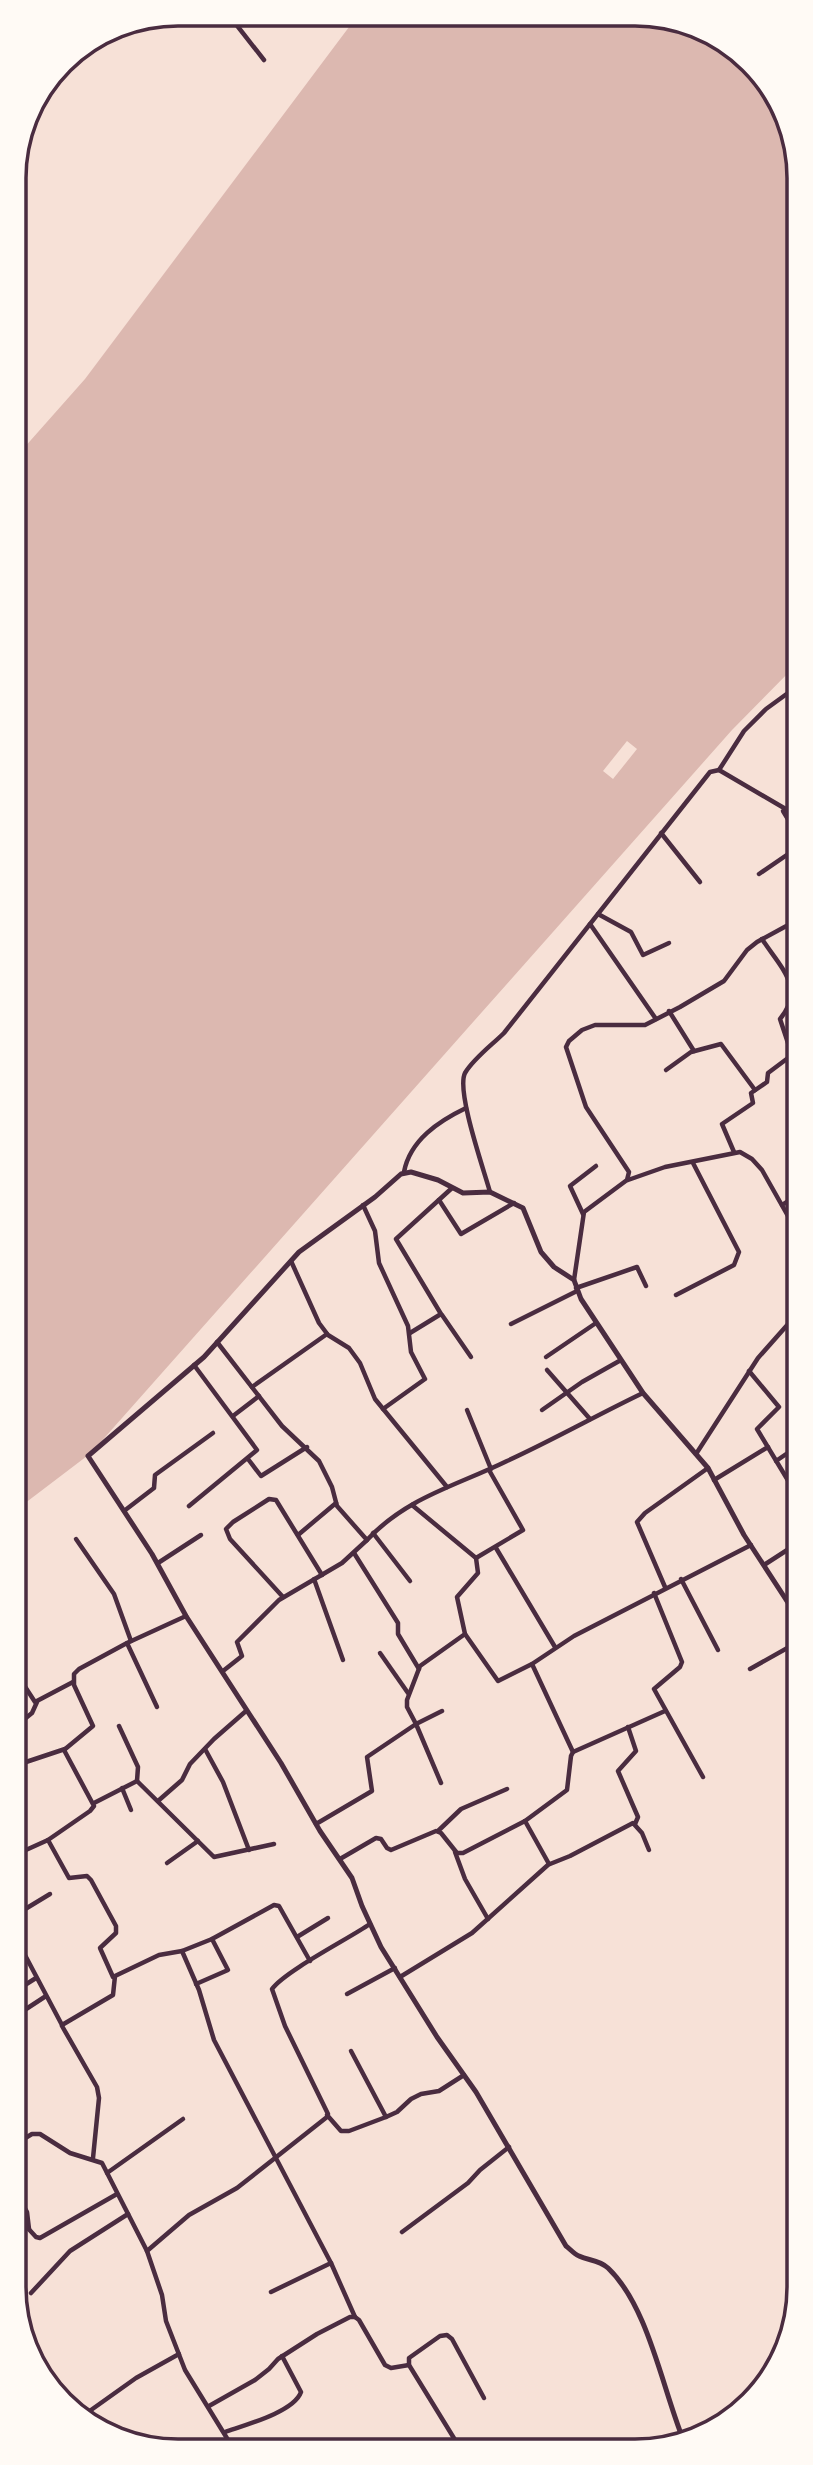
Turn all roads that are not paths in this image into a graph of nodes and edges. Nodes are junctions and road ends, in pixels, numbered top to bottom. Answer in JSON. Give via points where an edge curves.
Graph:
{"nodes":[{"id":1,"x":238,"y":27,"type":"edge"},
{"id":2,"x":264,"y":60,"type":"dead end"},
{"id":3,"x":787,"y":695,"type":"edge"},
{"id":4,"x":719,"y":770,"type":"junction"},
{"id":5,"x":787,"y":807,"type":"edge"},
{"id":6,"x":784,"y":808,"type":"junction"},
{"id":7,"x":787,"y":819,"type":"edge"},
{"id":8,"x":661,"y":833,"type":"junction"},
{"id":9,"x":787,"y":855,"type":"edge"},
{"id":10,"x":760,"y":874,"type":"dead end"},
{"id":11,"x":700,"y":882,"type":"dead end"},
{"id":12,"x":598,"y":914,"type":"junction"},
{"id":13,"x":590,"y":924,"type":"junction"},
{"id":14,"x":787,"y":926,"type":"edge"},
{"id":15,"x":762,"y":939,"type":"junction"},
{"id":16,"x":669,"y":943,"type":"dead end"},
{"id":17,"x":787,"y":978,"type":"edge"},
{"id":18,"x":787,"y":1010,"type":"edge"},
{"id":19,"x":669,"y":1012,"type":"junction"},
{"id":20,"x":656,"y":1019,"type":"junction"},
{"id":21,"x":787,"y":1041,"type":"edge"},
{"id":22,"x":694,"y":1051,"type":"junction"},
{"id":23,"x":787,"y":1059,"type":"edge"},
{"id":24,"x":666,"y":1070,"type":"dead end"},
{"id":25,"x":755,"y":1090,"type":"junction"},
{"id":26,"x":466,"y":1108,"type":"junction"},
{"id":27,"x":734,"y":1152,"type":"junction"},
{"id":28,"x":694,"y":1163,"type":"junction"},
{"id":29,"x":596,"y":1166,"type":"dead end"},
{"id":30,"x":404,"y":1172,"type":"junction"},
{"id":31,"x":627,"y":1180,"type":"junction"},
{"id":32,"x":452,"y":1188,"type":"junction"},
{"id":33,"x":490,"y":1192,"type":"junction"},
{"id":34,"x":439,"y":1200,"type":"junction"},
{"id":35,"x":787,"y":1202,"type":"edge"},
{"id":36,"x":514,"y":1203,"type":"junction"},
{"id":37,"x":363,"y":1205,"type":"junction"},
{"id":38,"x":782,"y":1205,"type":"junction"},
{"id":39,"x":787,"y":1213,"type":"edge"},
{"id":40,"x":584,"y":1215,"type":"junction"},
{"id":41,"x":290,"y":1260,"type":"junction"},
{"id":42,"x":574,"y":1280,"type":"junction"},
{"id":43,"x":646,"y":1286,"type":"dead end"},
{"id":44,"x":577,"y":1289,"type":"junction"},
{"id":45,"x":676,"y":1295,"type":"dead end"},
{"id":46,"x":441,"y":1314,"type":"junction"},
{"id":47,"x":511,"y":1324,"type":"dead end"},
{"id":48,"x":596,"y":1324,"type":"junction"},
{"id":49,"x":786,"y":1325,"type":"edge"},
{"id":50,"x":410,"y":1333,"type":"junction"},
{"id":51,"x":327,"y":1334,"type":"junction"},
{"id":52,"x":217,"y":1342,"type":"junction"},
{"id":53,"x":471,"y":1357,"type":"dead end"},
{"id":54,"x":547,"y":1357,"type":"dead end"},
{"id":55,"x":621,"y":1360,"type":"junction"},
{"id":56,"x":194,"y":1365,"type":"junction"},
{"id":57,"x":547,"y":1370,"type":"dead end"},
{"id":58,"x":749,"y":1371,"type":"junction"},
{"id":59,"x":252,"y":1387,"type":"junction"},
{"id":60,"x":568,"y":1392,"type":"junction"},
{"id":61,"x":643,"y":1393,"type":"junction"},
{"id":62,"x":259,"y":1396,"type":"junction"},
{"id":63,"x":383,"y":1409,"type":"junction"},
{"id":64,"x":467,"y":1410,"type":"dead end"},
{"id":65,"x":542,"y":1410,"type":"dead end"},
{"id":66,"x":233,"y":1416,"type":"junction"},
{"id":67,"x":590,"y":1419,"type":"junction"},
{"id":68,"x":213,"y":1433,"type":"dead end"},
{"id":69,"x":307,"y":1447,"type":"junction"},
{"id":70,"x":768,"y":1447,"type":"junction"},
{"id":71,"x":696,"y":1454,"type":"junction"},
{"id":72,"x":786,"y":1454,"type":"edge"},
{"id":73,"x":248,"y":1459,"type":"junction"},
{"id":74,"x":776,"y":1461,"type":"junction"},
{"id":75,"x":708,"y":1468,"type":"junction"},
{"id":76,"x":490,"y":1469,"type":"junction"},
{"id":77,"x":786,"y":1478,"type":"edge"},
{"id":78,"x":714,"y":1480,"type":"junction"},
{"id":79,"x":447,"y":1487,"type":"junction"},
{"id":80,"x":336,"y":1503,"type":"junction"},
{"id":81,"x":412,"y":1505,"type":"junction"},
{"id":82,"x":189,"y":1506,"type":"dead end"},
{"id":83,"x":124,"y":1511,"type":"junction"},
{"id":84,"x":373,"y":1533,"type":"junction"},
{"id":85,"x":201,"y":1535,"type":"dead end"},
{"id":86,"x":298,"y":1535,"type":"junction"},
{"id":87,"x":76,"y":1539,"type":"dead end"},
{"id":88,"x":367,"y":1540,"type":"junction"},
{"id":89,"x":751,"y":1545,"type":"junction"},
{"id":90,"x":496,"y":1548,"type":"junction"},
{"id":91,"x":786,"y":1551,"type":"edge"},
{"id":92,"x":354,"y":1553,"type":"junction"},
{"id":93,"x":476,"y":1558,"type":"junction"},
{"id":94,"x":158,"y":1563,"type":"junction"},
{"id":95,"x":763,"y":1566,"type":"junction"},
{"id":96,"x":322,"y":1575,"type":"junction"},
{"id":97,"x":314,"y":1579,"type":"junction"},
{"id":98,"x":681,"y":1579,"type":"junction"},
{"id":99,"x":410,"y":1581,"type":"dead end"},
{"id":100,"x":666,"y":1587,"type":"junction"},
{"id":101,"x":654,"y":1593,"type":"junction"},
{"id":102,"x":283,"y":1597,"type":"junction"},
{"id":103,"x":786,"y":1601,"type":"edge"},
{"id":104,"x":186,"y":1616,"type":"junction"},
{"id":105,"x":465,"y":1634,"type":"junction"},
{"id":106,"x":129,"y":1642,"type":"junction"},
{"id":107,"x":555,"y":1647,"type":"junction"},
{"id":108,"x":718,"y":1650,"type":"dead end"},
{"id":109,"x":786,"y":1650,"type":"edge"},
{"id":110,"x":380,"y":1653,"type":"dead end"},
{"id":111,"x":343,"y":1660,"type":"dead end"},
{"id":112,"x":532,"y":1664,"type":"junction"},
{"id":113,"x":419,"y":1669,"type":"junction"},
{"id":114,"x":750,"y":1670,"type":"dead end"},
{"id":115,"x":223,"y":1671,"type":"junction"},
{"id":116,"x":73,"y":1682,"type":"junction"},
{"id":117,"x":26,"y":1692,"type":"edge"},
{"id":118,"x":409,"y":1694,"type":"junction"},
{"id":119,"x":37,"y":1702,"type":"junction"},
{"id":120,"x":157,"y":1707,"type":"dead end"},
{"id":121,"x":246,"y":1711,"type":"junction"},
{"id":122,"x":442,"y":1711,"type":"dead end"},
{"id":123,"x":665,"y":1711,"type":"junction"},
{"id":124,"x":26,"y":1718,"type":"edge"},
{"id":125,"x":416,"y":1724,"type":"junction"},
{"id":126,"x":119,"y":1726,"type":"dead end"},
{"id":127,"x":628,"y":1727,"type":"junction"},
{"id":128,"x":65,"y":1749,"type":"junction"},
{"id":129,"x":205,"y":1749,"type":"junction"},
{"id":130,"x":573,"y":1752,"type":"junction"},
{"id":131,"x":26,"y":1762,"type":"edge"},
{"id":132,"x":703,"y":1777,"type":"dead end"},
{"id":133,"x":137,"y":1781,"type":"junction"},
{"id":134,"x":442,"y":1783,"type":"dead end"},
{"id":135,"x":122,"y":1788,"type":"junction"},
{"id":136,"x":507,"y":1788,"type":"dead end"},
{"id":137,"x":158,"y":1801,"type":"junction"},
{"id":138,"x":94,"y":1804,"type":"junction"},
{"id":139,"x":131,"y":1810,"type":"dead end"},
{"id":140,"x":525,"y":1821,"type":"junction"},
{"id":141,"x":316,"y":1824,"type":"junction"},
{"id":142,"x":635,"y":1824,"type":"junction"},
{"id":143,"x":438,"y":1832,"type":"junction"},
{"id":144,"x":48,"y":1840,"type":"junction"},
{"id":145,"x":198,"y":1841,"type":"junction"},
{"id":146,"x":274,"y":1844,"type":"dead end"},
{"id":147,"x":26,"y":1850,"type":"edge"},
{"id":148,"x":249,"y":1850,"type":"junction"},
{"id":149,"x":649,"y":1850,"type":"dead end"},
{"id":150,"x":455,"y":1851,"type":"junction"},
{"id":151,"x":340,"y":1859,"type":"junction"},
{"id":152,"x":167,"y":1863,"type":"dead end"},
{"id":153,"x":549,"y":1864,"type":"junction"},
{"id":154,"x":50,"y":1894,"type":"dead end"},
{"id":155,"x":26,"y":1908,"type":"edge"},
{"id":156,"x":328,"y":1918,"type":"dead end"},
{"id":157,"x":488,"y":1919,"type":"junction"},
{"id":158,"x":370,"y":1924,"type":"junction"},
{"id":159,"x":297,"y":1937,"type":"junction"},
{"id":160,"x":212,"y":1939,"type":"junction"},
{"id":161,"x":183,"y":1951,"type":"junction"},
{"id":162,"x":26,"y":1958,"type":"edge"},
{"id":163,"x":310,"y":1961,"type":"junction"},
{"id":164,"x":395,"y":1968,"type":"junction"},
{"id":165,"x":400,"y":1977,"type":"junction"},
{"id":166,"x":36,"y":1978,"type":"junction"},
{"id":167,"x":114,"y":1978,"type":"junction"},
{"id":168,"x":26,"y":1984,"type":"edge"},
{"id":169,"x":196,"y":1984,"type":"junction"},
{"id":170,"x":347,"y":1994,"type":"dead end"},
{"id":171,"x":46,"y":1996,"type":"junction"},
{"id":172,"x":26,"y":2009,"type":"edge"},
{"id":173,"x":62,"y":2025,"type":"junction"},
{"id":174,"x":351,"y":2051,"type":"dead end"},
{"id":175,"x":464,"y":2075,"type":"junction"},
{"id":176,"x":327,"y":2115,"type":"junction"},
{"id":177,"x":386,"y":2117,"type":"junction"},
{"id":178,"x":183,"y":2119,"type":"dead end"},
{"id":179,"x":26,"y":2138,"type":"edge"},
{"id":180,"x":509,"y":2147,"type":"junction"},
{"id":181,"x":93,"y":2158,"type":"junction"},
{"id":182,"x":276,"y":2158,"type":"junction"},
{"id":183,"x":107,"y":2173,"type":"junction"},
{"id":184,"x":117,"y":2194,"type":"junction"},
{"id":185,"x":26,"y":2210,"type":"edge"},
{"id":186,"x":128,"y":2214,"type":"junction"},
{"id":187,"x":26,"y":2227,"type":"edge"},
{"id":188,"x":29,"y":2229,"type":"junction"},
{"id":189,"x":402,"y":2232,"type":"dead end"},
{"id":190,"x":146,"y":2251,"type":"junction"},
{"id":191,"x":331,"y":2263,"type":"junction"},
{"id":192,"x":31,"y":2292,"type":"dead end"},
{"id":193,"x":271,"y":2292,"type":"dead end"},
{"id":194,"x":355,"y":2317,"type":"junction"},
{"id":195,"x":179,"y":2354,"type":"junction"},
{"id":196,"x":282,"y":2356,"type":"junction"},
{"id":197,"x":410,"y":2365,"type":"junction"},
{"id":198,"x":484,"y":2398,"type":"dead end"},
{"id":199,"x":208,"y":2406,"type":"junction"},
{"id":200,"x":91,"y":2410,"type":"edge"},
{"id":201,"x":225,"y":2432,"type":"junction"},
{"id":202,"x":680,"y":2432,"type":"edge"},
{"id":203,"x":228,"y":2439,"type":"edge"},
{"id":204,"x":455,"y":2439,"type":"edge"}],
"edges":[{"from":1,"to":2,"type":"street"},
{"from":3,"to":4,"type":"street","via":[[749,725]]},
{"from":4,"to":6,"type":"street"},
{"from":4,"to":8,"type":"street","via":[[709,772]]},
{"from":5,"to":6,"type":"street"},
{"from":6,"to":7,"type":"street"},
{"from":8,"to":11,"type":"street"},
{"from":8,"to":12,"type":"street"},
{"from":9,"to":10,"type":"street"},
{"from":12,"to":13,"type":"street"},
{"from":12,"to":16,"type":"street","via":[[631,932],[645,955]]},
{"from":13,"to":20,"type":"street"},
{"from":13,"to":26,"type":"street","via":[[504,1033],[466,1073]]},
{"from":14,"to":15,"type":"street"},
{"from":15,"to":17,"type":"street"},
{"from":15,"to":19,"type":"street","via":[[747,950],[724,981]]},
{"from":18,"to":21,"type":"street","via":[[780,1019]]},
{"from":19,"to":20,"type":"street"},
{"from":19,"to":22,"type":"street"},
{"from":20,"to":31,"type":"street","via":[[634,1027],[596,1025],[582,1030],[566,1047],[586,1107],[629,1172]]},
{"from":22,"to":24,"type":"street"},
{"from":22,"to":25,"type":"street","via":[[722,1045]]},
{"from":23,"to":25,"type":"street"},
{"from":25,"to":27,"type":"street","via":[[750,1094],[753,1103],[721,1125]]},
{"from":26,"to":30,"type":"street","via":[[440,1122],[414,1147]]},
{"from":26,"to":33,"type":"street"},
{"from":27,"to":28,"type":"street"},
{"from":27,"to":38,"type":"street","via":[[752,1158]]},
{"from":28,"to":31,"type":"street"},
{"from":28,"to":45,"type":"street","via":[[739,1252],[734,1265]]},
{"from":29,"to":40,"type":"street","via":[[570,1186]]},
{"from":30,"to":32,"type":"street"},
{"from":30,"to":37,"type":"street"},
{"from":31,"to":40,"type":"street","via":[[587,1208]]},
{"from":32,"to":33,"type":"street","via":[[463,1193]]},
{"from":32,"to":34,"type":"street"},
{"from":33,"to":36,"type":"street"},
{"from":34,"to":36,"type":"street","via":[[461,1234]]},
{"from":34,"to":46,"type":"street","via":[[396,1241]]},
{"from":35,"to":38,"type":"street"},
{"from":36,"to":42,"type":"street","via":[[525,1211],[541,1252]]},
{"from":37,"to":41,"type":"street"},
{"from":37,"to":50,"type":"street","via":[[375,1231],[379,1263]]},
{"from":38,"to":39,"type":"street"},
{"from":40,"to":42,"type":"street"},
{"from":41,"to":51,"type":"street"},
{"from":41,"to":52,"type":"street"},
{"from":42,"to":44,"type":"street"},
{"from":43,"to":44,"type":"street","via":[[637,1267]]},
{"from":44,"to":47,"type":"street"},
{"from":44,"to":48,"type":"street"},
{"from":46,"to":50,"type":"street"},
{"from":46,"to":53,"type":"street"},
{"from":48,"to":54,"type":"street"},
{"from":48,"to":55,"type":"street"},
{"from":49,"to":58,"type":"street"},
{"from":50,"to":63,"type":"street","via":[[412,1355],[425,1379]]},
{"from":51,"to":59,"type":"street"},
{"from":51,"to":63,"type":"street","via":[[348,1346]]},
{"from":52,"to":56,"type":"street"},
{"from":52,"to":59,"type":"street"},
{"from":55,"to":60,"type":"street"},
{"from":55,"to":61,"type":"street"},
{"from":56,"to":66,"type":"street"},
{"from":56,"to":83,"type":"street","via":[[89,1455]]},
{"from":57,"to":60,"type":"street"},
{"from":58,"to":70,"type":"street","via":[[779,1407],[757,1427]]},
{"from":58,"to":71,"type":"street"},
{"from":59,"to":62,"type":"street"},
{"from":60,"to":65,"type":"street"},
{"from":60,"to":67,"type":"street"},
{"from":61,"to":67,"type":"street"},
{"from":61,"to":71,"type":"street"},
{"from":62,"to":66,"type":"street"},
{"from":62,"to":69,"type":"street","via":[[282,1426]]},
{"from":63,"to":79,"type":"street"},
{"from":64,"to":76,"type":"street"},
{"from":66,"to":73,"type":"street","via":[[257,1450]]},
{"from":67,"to":76,"type":"street"},
{"from":68,"to":83,"type":"street","via":[[154,1476],[154,1488]]},
{"from":69,"to":73,"type":"street","via":[[261,1476]]},
{"from":69,"to":80,"type":"street","via":[[327,1475]]},
{"from":70,"to":74,"type":"street"},
{"from":70,"to":78,"type":"street"},
{"from":71,"to":75,"type":"street"},
{"from":72,"to":74,"type":"street"},
{"from":73,"to":82,"type":"street"},
{"from":74,"to":77,"type":"street"},
{"from":75,"to":78,"type":"street"},
{"from":75,"to":100,"type":"street","via":[[637,1522]]},
{"from":76,"to":79,"type":"street"},
{"from":76,"to":90,"type":"street","via":[[523,1529]]},
{"from":78,"to":89,"type":"street"},
{"from":79,"to":81,"type":"street"},
{"from":80,"to":86,"type":"street"},
{"from":80,"to":88,"type":"street"},
{"from":81,"to":84,"type":"street"},
{"from":81,"to":93,"type":"street"},
{"from":83,"to":94,"type":"street"},
{"from":84,"to":88,"type":"street"},
{"from":84,"to":99,"type":"street"},
{"from":85,"to":94,"type":"street"},
{"from":86,"to":96,"type":"street"},
{"from":86,"to":102,"type":"street","via":[[272,1498],[226,1529]]},
{"from":87,"to":106,"type":"street","via":[[114,1594]]},
{"from":88,"to":92,"type":"street"},
{"from":89,"to":95,"type":"street"},
{"from":89,"to":98,"type":"street"},
{"from":90,"to":93,"type":"street"},
{"from":90,"to":107,"type":"street"},
{"from":91,"to":95,"type":"street"},
{"from":92,"to":96,"type":"street"},
{"from":92,"to":113,"type":"street","via":[[398,1623],[398,1634]]},
{"from":93,"to":105,"type":"street","via":[[478,1573],[457,1597]]},
{"from":94,"to":104,"type":"street"},
{"from":95,"to":103,"type":"street"},
{"from":96,"to":97,"type":"street"},
{"from":97,"to":102,"type":"street"},
{"from":97,"to":111,"type":"street"},
{"from":98,"to":100,"type":"street"},
{"from":98,"to":108,"type":"street"},
{"from":100,"to":101,"type":"street"},
{"from":101,"to":107,"type":"street"},
{"from":101,"to":123,"type":"street","via":[[682,1662],[654,1689]]},
{"from":102,"to":115,"type":"street","via":[[237,1642],[243,1655]]},
{"from":104,"to":106,"type":"street"},
{"from":104,"to":115,"type":"street"},
{"from":105,"to":112,"type":"street","via":[[498,1681]]},
{"from":105,"to":113,"type":"street"},
{"from":106,"to":116,"type":"street","via":[[79,1669]]},
{"from":106,"to":120,"type":"street"},
{"from":107,"to":112,"type":"street"},
{"from":109,"to":114,"type":"street"},
{"from":110,"to":118,"type":"street"},
{"from":112,"to":130,"type":"street"},
{"from":113,"to":118,"type":"street"},
{"from":115,"to":121,"type":"street"},
{"from":116,"to":119,"type":"street"},
{"from":116,"to":128,"type":"street","via":[[93,1726]]},
{"from":117,"to":119,"type":"street"},
{"from":118,"to":125,"type":"street","via":[[407,1707]]},
{"from":119,"to":124,"type":"street"},
{"from":121,"to":129,"type":"street"},
{"from":121,"to":141,"type":"street"},
{"from":122,"to":125,"type":"street"},
{"from":123,"to":127,"type":"street"},
{"from":123,"to":132,"type":"street"},
{"from":125,"to":134,"type":"street"},
{"from":125,"to":141,"type":"street","via":[[368,1755],[372,1791]]},
{"from":126,"to":133,"type":"street","via":[[138,1767]]},
{"from":127,"to":130,"type":"street"},
{"from":127,"to":142,"type":"street","via":[[636,1751],[618,1774],[638,1817]]},
{"from":128,"to":131,"type":"street"},
{"from":128,"to":138,"type":"street"},
{"from":129,"to":137,"type":"street","via":[[182,1780]]},
{"from":129,"to":148,"type":"street"},
{"from":130,"to":140,"type":"street","via":[[566,1792]]},
{"from":133,"to":135,"type":"street"},
{"from":133,"to":137,"type":"street"},
{"from":135,"to":138,"type":"street"},
{"from":135,"to":139,"type":"street"},
{"from":136,"to":143,"type":"street","via":[[461,1809]]},
{"from":137,"to":145,"type":"street"},
{"from":138,"to":144,"type":"street"},
{"from":140,"to":150,"type":"street","via":[[463,1853]]},
{"from":140,"to":153,"type":"street"},
{"from":141,"to":151,"type":"street"},
{"from":142,"to":149,"type":"street"},
{"from":142,"to":153,"type":"street"},
{"from":143,"to":150,"type":"street"},
{"from":143,"to":151,"type":"street","via":[[391,1850],[376,1838]]},
{"from":144,"to":147,"type":"street"},
{"from":144,"to":167,"type":"street","via":[[69,1878],[90,1879],[116,1926],[116,1933],[100,1948]]},
{"from":145,"to":148,"type":"street","via":[[216,1858]]},
{"from":145,"to":152,"type":"street"},
{"from":146,"to":148,"type":"street"},
{"from":150,"to":157,"type":"street"},
{"from":151,"to":158,"type":"street"},
{"from":153,"to":157,"type":"street"},
{"from":154,"to":155,"type":"street"},
{"from":156,"to":159,"type":"street"},
{"from":157,"to":165,"type":"street"},
{"from":158,"to":163,"type":"street"},
{"from":158,"to":164,"type":"street"},
{"from":159,"to":160,"type":"street","via":[[276,1904]]},
{"from":159,"to":163,"type":"street"},
{"from":160,"to":161,"type":"street"},
{"from":160,"to":169,"type":"street","via":[[228,1970]]},
{"from":161,"to":167,"type":"street","via":[[159,1955]]},
{"from":161,"to":169,"type":"street"},
{"from":162,"to":166,"type":"street"},
{"from":163,"to":176,"type":"street","via":[[272,1992]]},
{"from":164,"to":165,"type":"street"},
{"from":164,"to":170,"type":"street"},
{"from":165,"to":175,"type":"street"},
{"from":166,"to":168,"type":"street"},
{"from":166,"to":171,"type":"street"},
{"from":167,"to":173,"type":"street","via":[[113,1995]]},
{"from":169,"to":182,"type":"street","via":[[214,2040]]},
{"from":171,"to":172,"type":"street"},
{"from":171,"to":173,"type":"street"},
{"from":173,"to":181,"type":"street","via":[[97,2087]]},
{"from":174,"to":177,"type":"street"},
{"from":175,"to":177,"type":"street","via":[[439,2091],[411,2099]]},
{"from":175,"to":180,"type":"street"},
{"from":176,"to":177,"type":"street","via":[[341,2132]]},
{"from":176,"to":182,"type":"street"},
{"from":178,"to":183,"type":"street"},
{"from":179,"to":181,"type":"street","via":[[40,2134],[70,2153]]},
{"from":180,"to":189,"type":"street"},
{"from":180,"to":202,"type":"street","via":[[566,2246],[580,2257],[598,2260],[624,2286],[654,2349]]},
{"from":181,"to":183,"type":"street"},
{"from":182,"to":190,"type":"street"},
{"from":182,"to":191,"type":"street"},
{"from":183,"to":184,"type":"street"},
{"from":184,"to":186,"type":"street"},
{"from":184,"to":188,"type":"street","via":[[39,2238]]},
{"from":185,"to":188,"type":"street"},
{"from":186,"to":190,"type":"street"},
{"from":186,"to":192,"type":"street","via":[[70,2251]]},
{"from":187,"to":188,"type":"street"},
{"from":190,"to":195,"type":"street"},
{"from":191,"to":193,"type":"street"},
{"from":191,"to":194,"type":"street"},
{"from":194,"to":196,"type":"street"},
{"from":194,"to":197,"type":"street","via":[[385,2365]]},
{"from":195,"to":199,"type":"street"},
{"from":195,"to":200,"type":"street"},
{"from":196,"to":199,"type":"street","via":[[255,2379]]},
{"from":196,"to":201,"type":"street","via":[[301,2392],[297,2400]]},
{"from":197,"to":198,"type":"street","via":[[409,2358],[447,2335]]},
{"from":197,"to":204,"type":"street"},
{"from":199,"to":201,"type":"street"},
{"from":201,"to":203,"type":"street"}]}
